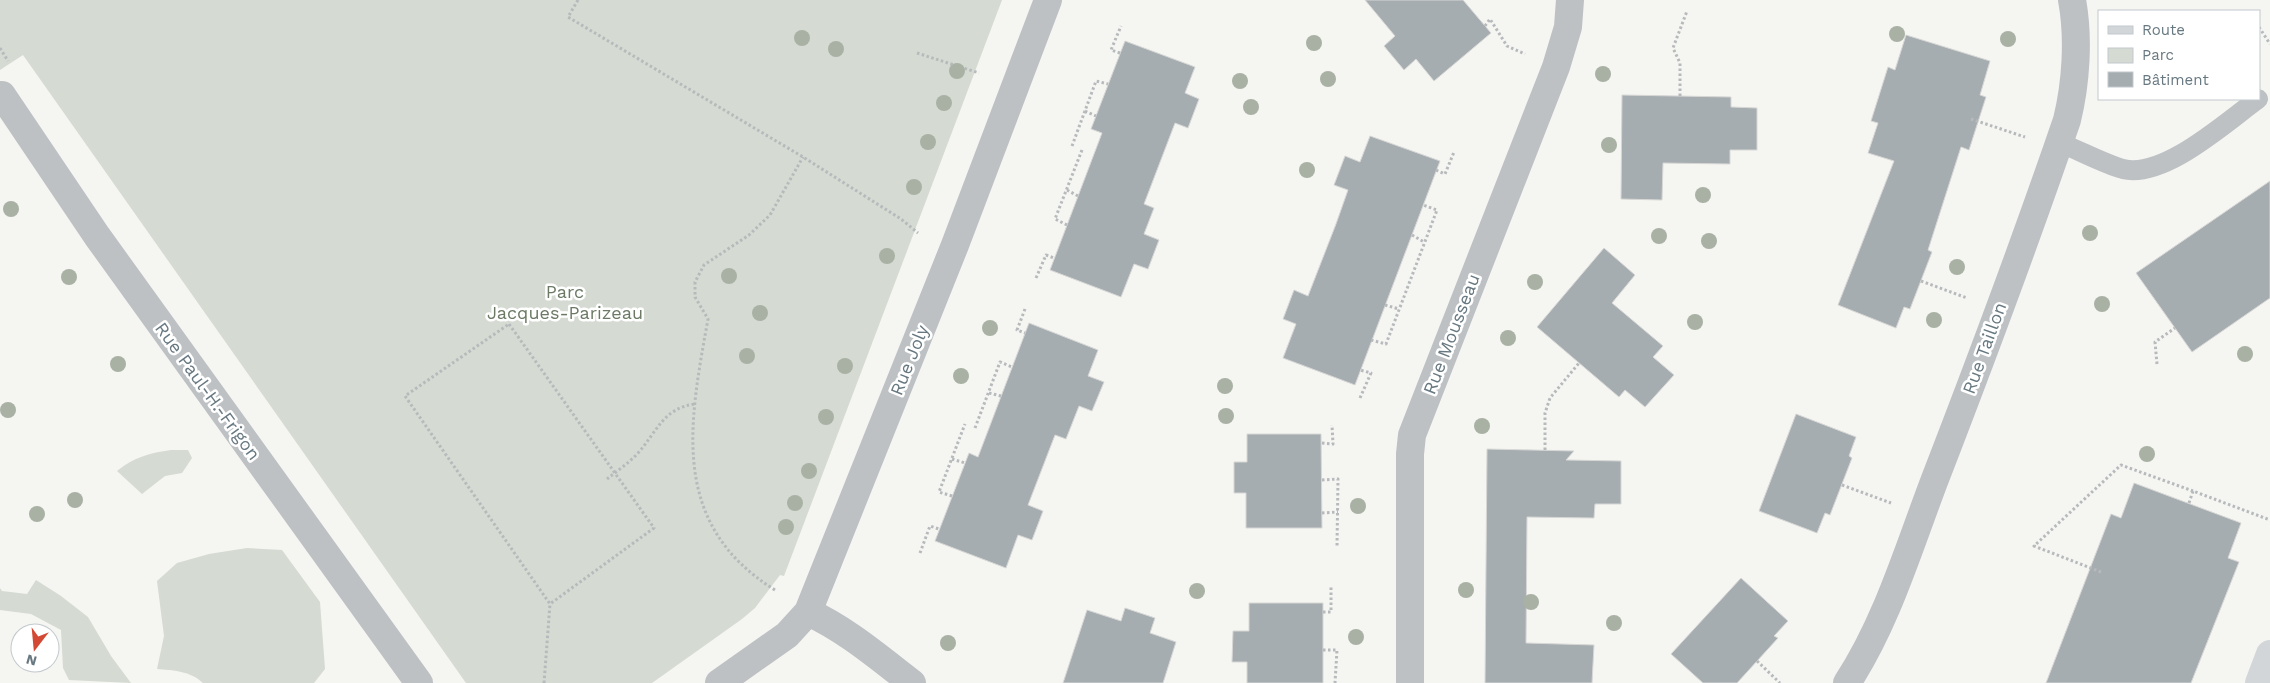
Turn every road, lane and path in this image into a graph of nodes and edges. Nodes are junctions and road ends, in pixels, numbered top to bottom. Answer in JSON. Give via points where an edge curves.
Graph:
{"nodes":[{"id":1,"x":578,"y":0,"type":"edge"},
{"id":2,"x":1048,"y":0,"type":"edge"},
{"id":3,"x":1570,"y":0,"type":"edge"},
{"id":4,"x":2072,"y":0,"type":"edge"},
{"id":5,"x":1687,"y":11,"type":"dead end"},
{"id":6,"x":1121,"y":26,"type":"dead end"},
{"id":7,"x":1485,"y":26,"type":"dead end"},
{"id":8,"x":2260,"y":28,"type":"edge"},
{"id":9,"x":2270,"y":44,"type":"edge"},
{"id":10,"x":0,"y":48,"type":"edge"},
{"id":11,"x":917,"y":53,"type":"dead end"},
{"id":12,"x":1120,"y":53,"type":"dead end"},
{"id":13,"x":9,"y":64,"type":"dead end"},
{"id":14,"x":1556,"y":67,"type":"junction"},
{"id":15,"x":979,"y":73,"type":"dead end"},
{"id":16,"x":1108,"y":84,"type":"dead end"},
{"id":17,"x":2270,"y":90,"type":"edge"},
{"id":18,"x":2,"y":95,"type":"dead end"},
{"id":19,"x":1680,"y":96,"type":"dead end"},
{"id":20,"x":2260,"y":98,"type":"edge"},
{"id":21,"x":2258,"y":100,"type":"edge"},
{"id":22,"x":1085,"y":112,"type":"junction"},
{"id":23,"x":1096,"y":116,"type":"dead end"},
{"id":24,"x":1971,"y":119,"type":"dead end"},
{"id":25,"x":2059,"y":145,"type":"junction"},
{"id":26,"x":1072,"y":146,"type":"dead end"},
{"id":27,"x":1082,"y":150,"type":"dead end"},
{"id":28,"x":1454,"y":152,"type":"dead end"},
{"id":29,"x":803,"y":156,"type":"junction"},
{"id":30,"x":1436,"y":170,"type":"dead end"},
{"id":31,"x":1067,"y":190,"type":"junction"},
{"id":32,"x":1078,"y":196,"type":"dead end"},
{"id":33,"x":1423,"y":205,"type":"dead end"},
{"id":34,"x":1067,"y":225,"type":"dead end"},
{"id":35,"x":918,"y":233,"type":"dead end"},
{"id":36,"x":1412,"y":236,"type":"dead end"},
{"id":37,"x":1425,"y":242,"type":"junction"},
{"id":38,"x":1054,"y":258,"type":"dead end"},
{"id":39,"x":1036,"y":278,"type":"dead end"},
{"id":40,"x":1921,"y":281,"type":"dead end"},
{"id":41,"x":1385,"y":305,"type":"dead end"},
{"id":42,"x":1024,"y":309,"type":"dead end"},
{"id":43,"x":1399,"y":309,"type":"junction"},
{"id":44,"x":1998,"y":310,"type":"junction"},
{"id":45,"x":2175,"y":328,"type":"dead end"},
{"id":46,"x":1025,"y":333,"type":"dead end"},
{"id":47,"x":1372,"y":340,"type":"dead end"},
{"id":48,"x":1579,"y":363,"type":"dead end"},
{"id":49,"x":2157,"y":364,"type":"dead end"},
{"id":50,"x":1012,"y":366,"type":"dead end"},
{"id":51,"x":1360,"y":370,"type":"dead end"},
{"id":52,"x":989,"y":393,"type":"junction"},
{"id":53,"x":1001,"y":396,"type":"dead end"},
{"id":54,"x":1360,"y":398,"type":"dead end"},
{"id":55,"x":695,"y":404,"type":"junction"},
{"id":56,"x":965,"y":424,"type":"dead end"},
{"id":57,"x":1332,"y":425,"type":"dead end"},
{"id":58,"x":976,"y":428,"type":"dead end"},
{"id":59,"x":1322,"y":443,"type":"dead end"},
{"id":60,"x":1545,"y":450,"type":"dead end"},
{"id":61,"x":952,"y":459,"type":"junction"},
{"id":62,"x":964,"y":463,"type":"dead end"},
{"id":63,"x":614,"y":474,"type":"junction"},
{"id":64,"x":607,"y":479,"type":"dead end"},
{"id":65,"x":1322,"y":480,"type":"dead end"},
{"id":66,"x":1842,"y":485,"type":"dead end"},
{"id":67,"x":2193,"y":491,"type":"junction"},
{"id":68,"x":952,"y":496,"type":"dead end"},
{"id":69,"x":2189,"y":504,"type":"dead end"},
{"id":70,"x":1338,"y":512,"type":"junction"},
{"id":71,"x":1322,"y":513,"type":"dead end"},
{"id":72,"x":1922,"y":515,"type":"junction"},
{"id":73,"x":2270,"y":520,"type":"edge"},
{"id":74,"x":939,"y":529,"type":"dead end"},
{"id":75,"x":1337,"y":546,"type":"dead end"},
{"id":76,"x":920,"y":553,"type":"dead end"},
{"id":77,"x":2101,"y":572,"type":"dead end"},
{"id":78,"x":1331,"y":587,"type":"dead end"},
{"id":79,"x":775,"y":590,"type":"dead end"},
{"id":80,"x":550,"y":604,"type":"junction"},
{"id":81,"x":808,"y":612,"type":"junction"},
{"id":82,"x":1323,"y":612,"type":"dead end"},
{"id":83,"x":1323,"y":650,"type":"dead end"},
{"id":84,"x":2270,"y":654,"type":"edge"},
{"id":85,"x":1757,"y":661,"type":"dead end"},
{"id":86,"x":419,"y":683,"type":"edge"},
{"id":87,"x":544,"y":683,"type":"edge"},
{"id":88,"x":719,"y":683,"type":"edge"},
{"id":89,"x":912,"y":683,"type":"edge"},
{"id":90,"x":1335,"y":683,"type":"edge"},
{"id":91,"x":1410,"y":683,"type":"edge"},
{"id":92,"x":1780,"y":683,"type":"edge"},
{"id":93,"x":1847,"y":683,"type":"edge"},
{"id":94,"x":2259,"y":683,"type":"edge"}],
"edges":[{"from":1,"to":29,"type":"path","via":[[568,17]]},
{"from":2,"to":81,"type":"street","name":"Rue Joly","via":[[955,245]]},
{"from":3,"to":14,"type":"street","name":"Rue Mousseau","via":[[1568,28]]},
{"from":4,"to":25,"type":"street","name":"Rue Taillon","via":[[2074,82],[2068,120]]},
{"from":5,"to":19,"type":"path","via":[[1674,48],[1680,63]]},
{"from":6,"to":12,"type":"path","via":[[1111,50]]},
{"from":7,"to":14,"type":"path","via":[[1490,20],[1508,46]]},
{"from":8,"to":9,"type":"path"},
{"from":10,"to":13,"type":"path"},
{"from":11,"to":15,"type":"path"},
{"from":14,"to":91,"type":"street","name":"Rue Mousseau","via":[[1412,435]]},
{"from":16,"to":22,"type":"path","via":[[1096,81]]},
{"from":17,"to":20,"type":"lane"},
{"from":18,"to":86,"type":"street","name":"Rue Paul-H.-Frigon","via":[[97,236]]},
{"from":21,"to":25,"type":"lane","via":[[2185,152],[2155,168],[2124,169]]},
{"from":22,"to":23,"type":"path"},
{"from":22,"to":26,"type":"path"},
{"from":24,"to":25,"type":"path"},
{"from":25,"to":44,"type":"street","name":"Rue Taillon"},
{"from":27,"to":31,"type":"path"},
{"from":28,"to":30,"type":"path","via":[[1445,174]]},
{"from":29,"to":35,"type":"path"},
{"from":29,"to":55,"type":"path","via":[[770,215],[749,235],[704,265],[695,282],[696,297],[708,319]]},
{"from":31,"to":32,"type":"path"},
{"from":31,"to":34,"type":"path","via":[[1056,219]]},
{"from":33,"to":37,"type":"path","via":[[1437,210]]},
{"from":36,"to":37,"type":"path"},
{"from":37,"to":43,"type":"path"},
{"from":38,"to":39,"type":"path","via":[[1046,255]]},
{"from":40,"to":44,"type":"path"},
{"from":41,"to":43,"type":"path"},
{"from":42,"to":46,"type":"path","via":[[1017,330]]},
{"from":43,"to":47,"type":"path","via":[[1386,344]]},
{"from":44,"to":72,"type":"street","name":"Rue Taillon"},
{"from":45,"to":49,"type":"path","via":[[2155,342]]},
{"from":48,"to":60,"type":"path","via":[[1550,398],[1545,412]]},
{"from":50,"to":52,"type":"path","via":[[1000,362]]},
{"from":51,"to":54,"type":"path","via":[[1371,373]]},
{"from":52,"to":53,"type":"path"},
{"from":52,"to":58,"type":"path"},
{"from":55,"to":63,"type":"path","via":[[683,405],[671,412],[637,454]]},
{"from":55,"to":79,"type":"path","via":[[695,479],[702,507],[736,560]]},
{"from":56,"to":61,"type":"path"},
{"from":57,"to":59,"type":"path","via":[[1333,444]]},
{"from":61,"to":62,"type":"path"},
{"from":61,"to":68,"type":"path","via":[[939,492]]},
{"from":63,"to":64,"type":"path"},
{"from":63,"to":80,"type":"path","via":[[654,528]]},
{"from":63,"to":80,"type":"path","via":[[509,324],[405,396]]},
{"from":65,"to":70,"type":"path","via":[[1338,479]]},
{"from":66,"to":72,"type":"path"},
{"from":67,"to":69,"type":"path"},
{"from":67,"to":73,"type":"path"},
{"from":67,"to":77,"type":"path","via":[[2121,465],[2034,546]]},
{"from":70,"to":71,"type":"path"},
{"from":70,"to":75,"type":"path"},
{"from":72,"to":93,"type":"street","name":"Rue Taillon","via":[[1875,632]]},
{"from":74,"to":76,"type":"path","via":[[930,526]]},
{"from":78,"to":82,"type":"path","via":[[1331,612]]},
{"from":80,"to":87,"type":"path"},
{"from":81,"to":88,"type":"street","name":"Rue Joly","via":[[787,635]]},
{"from":81,"to":89,"type":"street","via":[[854,637]]},
{"from":83,"to":90,"type":"path","via":[[1336,650]]},
{"from":84,"to":94,"type":"main road"},
{"from":85,"to":92,"type":"path"}]}
